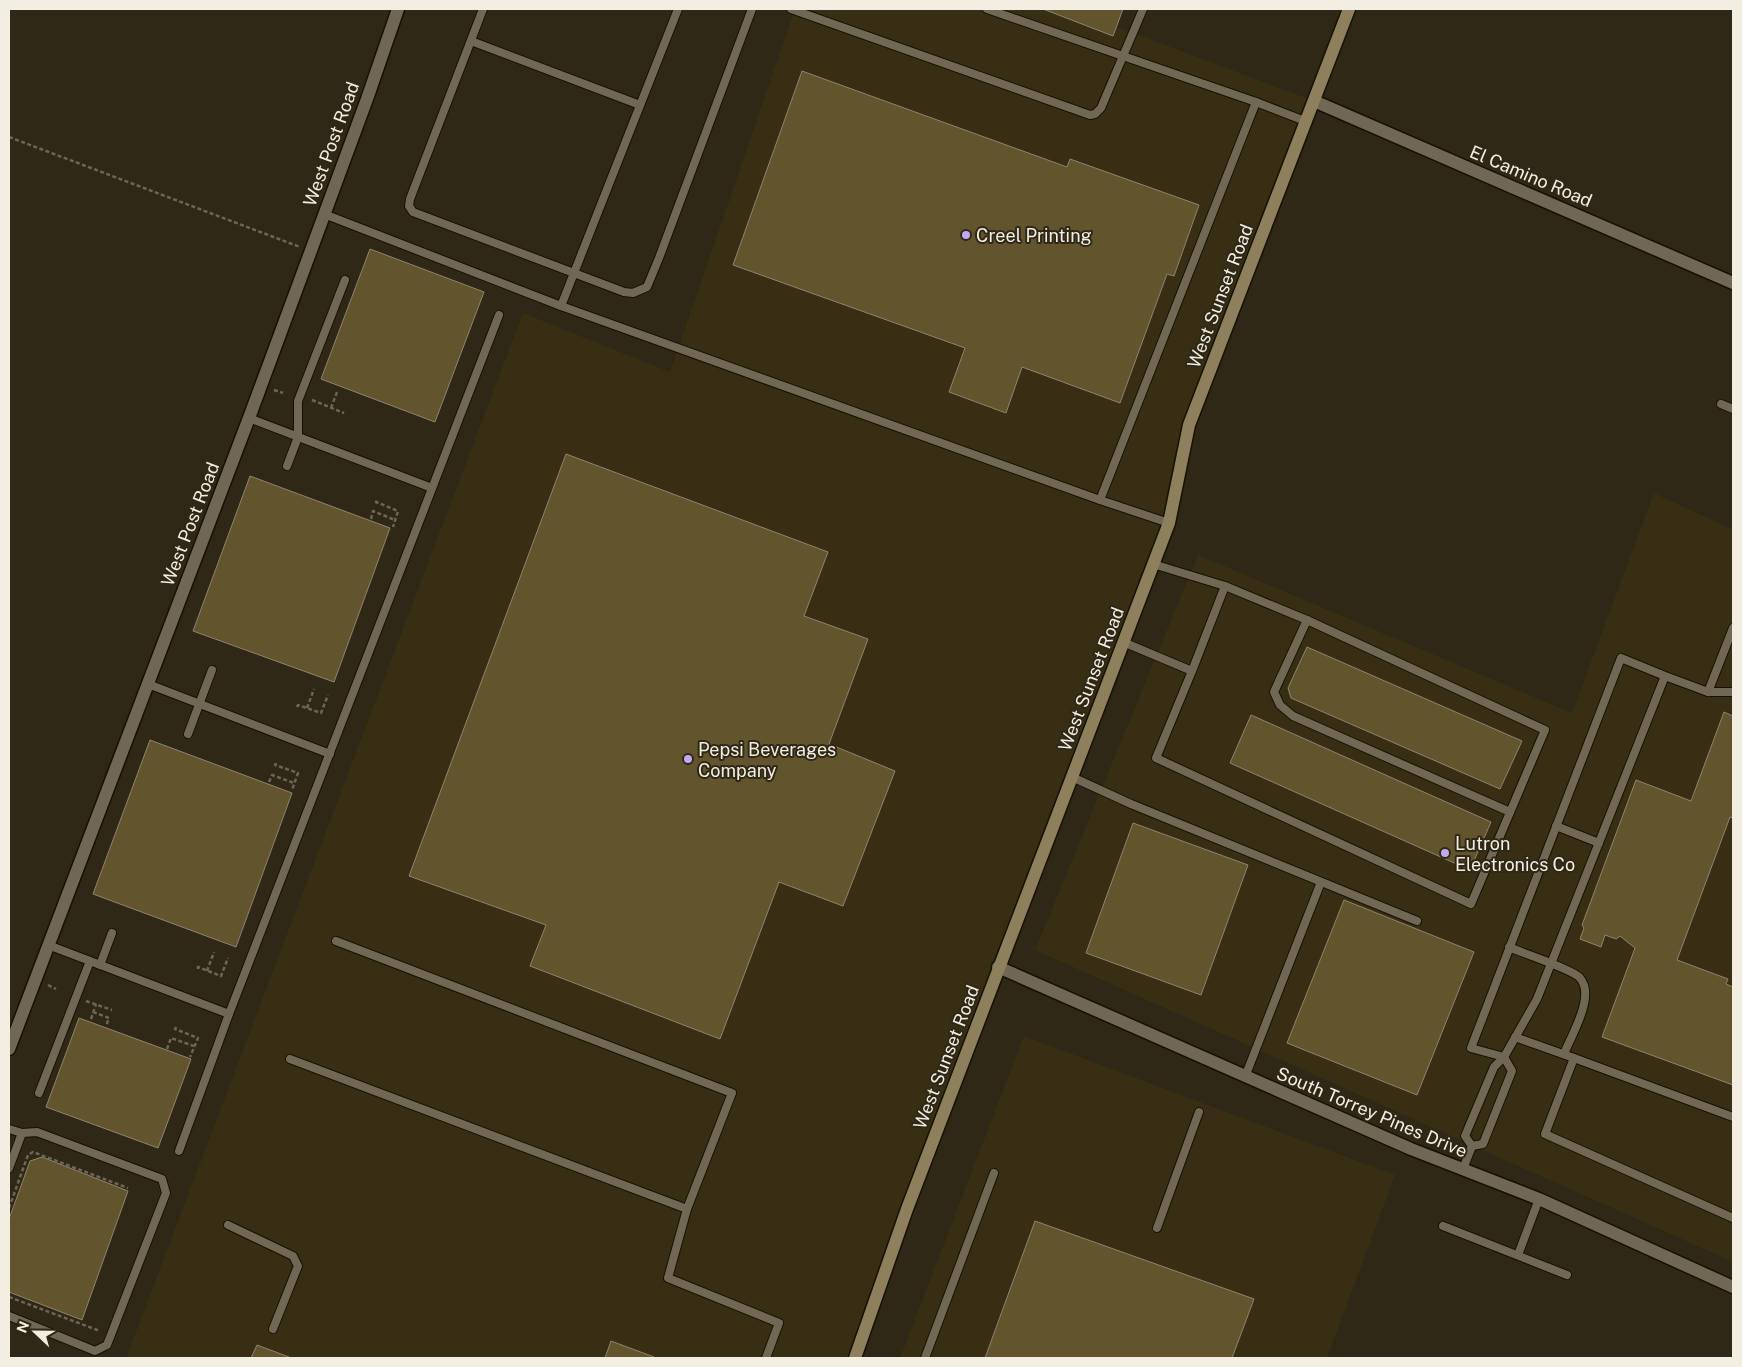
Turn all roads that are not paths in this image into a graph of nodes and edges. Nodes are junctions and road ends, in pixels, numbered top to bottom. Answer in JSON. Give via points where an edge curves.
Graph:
{"nodes":[{"id":1,"x":398,"y":9,"type":"edge"},
{"id":2,"x":483,"y":9,"type":"edge"},
{"id":3,"x":678,"y":9,"type":"edge"},
{"id":4,"x":752,"y":9,"type":"edge"},
{"id":5,"x":791,"y":9,"type":"edge"},
{"id":6,"x":987,"y":9,"type":"edge"},
{"id":7,"x":1143,"y":9,"type":"edge"},
{"id":8,"x":1349,"y":9,"type":"edge"},
{"id":9,"x":471,"y":41,"type":"junction"},
{"id":10,"x":1124,"y":56,"type":"junction"},
{"id":11,"x":1314,"y":101,"type":"junction"},
{"id":12,"x":1256,"y":102,"type":"junction"},
{"id":13,"x":640,"y":105,"type":"junction"},
{"id":14,"x":1305,"y":121,"type":"junction"},
{"id":15,"x":324,"y":214,"type":"junction"},
{"id":16,"x":574,"y":274,"type":"junction"},
{"id":17,"x":345,"y":280,"type":"dead end"},
{"id":18,"x":1733,"y":283,"type":"edge"},
{"id":19,"x":561,"y":306,"type":"junction"},
{"id":20,"x":499,"y":315,"type":"dead end"},
{"id":21,"x":1721,"y":404,"type":"dead end"},
{"id":22,"x":1733,"y":409,"type":"edge"},
{"id":23,"x":249,"y":418,"type":"junction"},
{"id":24,"x":298,"y":436,"type":"junction"},
{"id":25,"x":287,"y":466,"type":"dead end"},
{"id":26,"x":432,"y":488,"type":"junction"},
{"id":27,"x":1100,"y":500,"type":"junction"},
{"id":28,"x":1169,"y":523,"type":"junction"},
{"id":29,"x":1153,"y":564,"type":"junction"},
{"id":30,"x":1225,"y":586,"type":"junction"},
{"id":31,"x":1307,"y":620,"type":"junction"},
{"id":32,"x":1733,"y":628,"type":"edge"},
{"id":33,"x":1123,"y":642,"type":"junction"},
{"id":34,"x":212,"y":670,"type":"dead end"},
{"id":35,"x":1192,"y":671,"type":"junction"},
{"id":36,"x":1665,"y":676,"type":"junction"},
{"id":37,"x":148,"y":684,"type":"junction"},
{"id":38,"x":1708,"y":692,"type":"junction"},
{"id":39,"x":1733,"y":692,"type":"edge"},
{"id":40,"x":199,"y":704,"type":"junction"},
{"id":41,"x":188,"y":734,"type":"dead end"},
{"id":42,"x":330,"y":754,"type":"junction"},
{"id":43,"x":1072,"y":777,"type":"junction"},
{"id":44,"x":1510,"y":812,"type":"junction"},
{"id":45,"x":1556,"y":826,"type":"junction"},
{"id":46,"x":1599,"y":843,"type":"junction"},
{"id":47,"x":1321,"y":882,"type":"junction"},
{"id":48,"x":1416,"y":921,"type":"dead end"},
{"id":49,"x":112,"y":933,"type":"dead end"},
{"id":50,"x":336,"y":941,"type":"dead end"},
{"id":51,"x":48,"y":945,"type":"junction"},
{"id":52,"x":1509,"y":948,"type":"junction"},
{"id":53,"x":90,"y":961,"type":"junction"},
{"id":54,"x":1551,"y":964,"type":"junction"},
{"id":55,"x":100,"y":965,"type":"junction"},
{"id":56,"x":998,"y":967,"type":"junction"},
{"id":57,"x":229,"y":1014,"type":"junction"},
{"id":58,"x":1515,"y":1037,"type":"junction"},
{"id":59,"x":9,"y":1049,"type":"edge"},
{"id":60,"x":1564,"y":1054,"type":"junction"},
{"id":61,"x":1504,"y":1057,"type":"junction"},
{"id":62,"x":1574,"y":1058,"type":"junction"},
{"id":63,"x":290,"y":1059,"type":"dead end"},
{"id":64,"x":1245,"y":1077,"type":"junction"},
{"id":65,"x":40,"y":1093,"type":"dead end"},
{"id":66,"x":1199,"y":1112,"type":"dead end"},
{"id":67,"x":1733,"y":1117,"type":"edge"},
{"id":68,"x":9,"y":1129,"type":"edge"},
{"id":69,"x":22,"y":1133,"type":"junction"},
{"id":70,"x":1472,"y":1146,"type":"junction"},
{"id":71,"x":179,"y":1151,"type":"dead end"},
{"id":72,"x":9,"y":1168,"type":"edge"},
{"id":73,"x":1462,"y":1169,"type":"junction"},
{"id":74,"x":994,"y":1173,"type":"dead end"},
{"id":75,"x":1539,"y":1200,"type":"junction"},
{"id":76,"x":687,"y":1209,"type":"junction"},
{"id":77,"x":1733,"y":1218,"type":"edge"},
{"id":78,"x":228,"y":1225,"type":"dead end"},
{"id":79,"x":1443,"y":1226,"type":"dead end"},
{"id":80,"x":1157,"y":1228,"type":"dead end"},
{"id":81,"x":1518,"y":1255,"type":"junction"},
{"id":82,"x":1567,"y":1275,"type":"dead end"},
{"id":83,"x":1733,"y":1287,"type":"edge"},
{"id":84,"x":9,"y":1316,"type":"edge"},
{"id":85,"x":273,"y":1329,"type":"dead end"},
{"id":86,"x":766,"y":1358,"type":"edge"},
{"id":87,"x":855,"y":1358,"type":"edge"},
{"id":88,"x":925,"y":1358,"type":"edge"}],
"edges":[{"from":1,"to":15,"type":"street","name":"West Post Road"},
{"from":2,"to":9,"type":"lane"},
{"from":3,"to":13,"type":"lane"},
{"from":4,"to":16,"type":"lane","via":[[647,287],[633,293],[624,292]]},
{"from":5,"to":10,"type":"lane","via":[[1090,115],[1102,108]]},
{"from":6,"to":10,"type":"lane"},
{"from":7,"to":10,"type":"lane"},
{"from":8,"to":11,"type":"main road","name":"West Sunset Road"},
{"from":9,"to":13,"type":"lane"},
{"from":9,"to":16,"type":"lane","via":[[409,206],[413,212]]},
{"from":10,"to":12,"type":"lane"},
{"from":11,"to":14,"type":"main road","name":"West Sunset Road"},
{"from":11,"to":18,"type":"street","name":"El Camino Road"},
{"from":12,"to":14,"type":"lane"},
{"from":12,"to":27,"type":"lane"},
{"from":13,"to":16,"type":"lane"},
{"from":14,"to":28,"type":"main road","name":"West Sunset Road","via":[[1189,425]]},
{"from":15,"to":19,"type":"lane"},
{"from":15,"to":23,"type":"street","name":"West Post Road"},
{"from":16,"to":19,"type":"lane"},
{"from":17,"to":24,"type":"lane","via":[[298,401]]},
{"from":19,"to":27,"type":"lane"},
{"from":20,"to":26,"type":"lane"},
{"from":21,"to":22,"type":"lane"},
{"from":23,"to":24,"type":"lane"},
{"from":23,"to":37,"type":"street","name":"West Post Road"},
{"from":24,"to":25,"type":"lane"},
{"from":24,"to":26,"type":"lane"},
{"from":26,"to":42,"type":"lane"},
{"from":27,"to":28,"type":"lane"},
{"from":28,"to":29,"type":"main road","name":"West Sunset Road"},
{"from":29,"to":30,"type":"lane"},
{"from":29,"to":33,"type":"main road","name":"West Sunset Road"},
{"from":30,"to":31,"type":"lane"},
{"from":30,"to":35,"type":"lane"},
{"from":31,"to":44,"type":"lane","via":[[1274,692],[1280,705],[1294,716]]},
{"from":31,"to":44,"type":"lane","via":[[1544,730]]},
{"from":32,"to":38,"type":"lane"},
{"from":33,"to":35,"type":"lane"},
{"from":33,"to":43,"type":"main road","name":"West Sunset Road"},
{"from":34,"to":40,"type":"lane"},
{"from":35,"to":44,"type":"lane","via":[[1156,758],[1471,904]]},
{"from":36,"to":38,"type":"lane"},
{"from":36,"to":45,"type":"lane","via":[[1621,658]]},
{"from":36,"to":46,"type":"lane"},
{"from":37,"to":40,"type":"lane"},
{"from":37,"to":51,"type":"street","name":"West Post Road"},
{"from":38,"to":39,"type":"lane"},
{"from":40,"to":41,"type":"lane"},
{"from":40,"to":42,"type":"lane"},
{"from":42,"to":57,"type":"lane"},
{"from":43,"to":47,"type":"lane"},
{"from":43,"to":56,"type":"main road","name":"West Sunset Road"},
{"from":45,"to":46,"type":"lane"},
{"from":45,"to":52,"type":"lane"},
{"from":46,"to":54,"type":"lane"},
{"from":47,"to":48,"type":"lane"},
{"from":47,"to":64,"type":"lane"},
{"from":49,"to":55,"type":"lane"},
{"from":50,"to":76,"type":"lane","via":[[732,1093]]},
{"from":51,"to":53,"type":"lane"},
{"from":51,"to":59,"type":"street","name":"West Post Road"},
{"from":52,"to":54,"type":"lane"},
{"from":52,"to":61,"type":"lane","via":[[1471,1048]]},
{"from":53,"to":55,"type":"lane"},
{"from":53,"to":65,"type":"lane"},
{"from":54,"to":58,"type":"lane","via":[[1537,999]]},
{"from":54,"to":60,"type":"lane","via":[[1580,977],[1585,988],[1584,1005]]},
{"from":55,"to":57,"type":"lane"},
{"from":56,"to":64,"type":"street","name":"South Torrey Pines Drive"},
{"from":56,"to":87,"type":"main road","name":"West Sunset Road"},
{"from":57,"to":71,"type":"lane"},
{"from":58,"to":60,"type":"lane"},
{"from":58,"to":61,"type":"lane"},
{"from":60,"to":62,"type":"lane"},
{"from":61,"to":70,"type":"lane","via":[[1494,1067],[1465,1136]]},
{"from":61,"to":70,"type":"lane","via":[[1512,1071],[1483,1144]]},
{"from":62,"to":67,"type":"lane"},
{"from":62,"to":77,"type":"lane","via":[[1544,1134]]},
{"from":63,"to":76,"type":"lane"},
{"from":64,"to":73,"type":"street","name":"South Torrey Pines Drive"},
{"from":66,"to":80,"type":"lane"},
{"from":68,"to":69,"type":"lane"},
{"from":69,"to":72,"type":"lane"},
{"from":69,"to":84,"type":"lane","via":[[37,1132],[162,1179],[166,1193],[107,1345],[95,1351]]},
{"from":70,"to":73,"type":"lane"},
{"from":73,"to":75,"type":"street","name":"South Torrey Pines Drive"},
{"from":74,"to":88,"type":"lane"},
{"from":75,"to":81,"type":"lane"},
{"from":75,"to":83,"type":"street","name":"South Torrey Pines Drive"},
{"from":76,"to":86,"type":"lane","via":[[668,1278],[779,1323]]},
{"from":78,"to":85,"type":"lane","via":[[293,1256],[298,1266]]},
{"from":79,"to":81,"type":"lane"},
{"from":81,"to":82,"type":"lane"}]}
